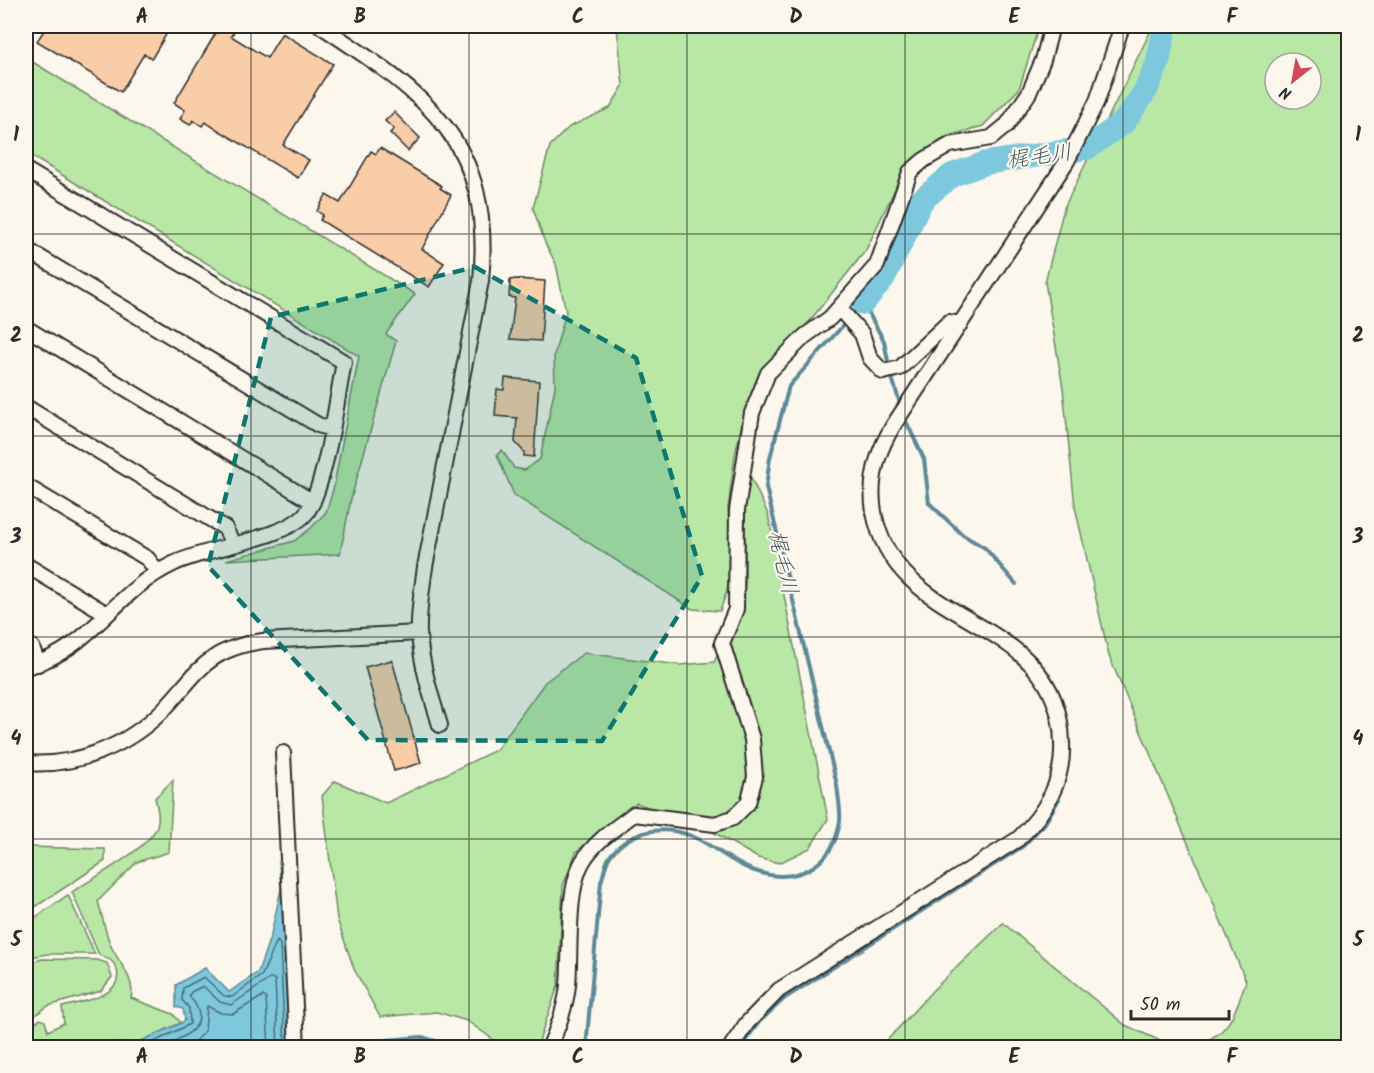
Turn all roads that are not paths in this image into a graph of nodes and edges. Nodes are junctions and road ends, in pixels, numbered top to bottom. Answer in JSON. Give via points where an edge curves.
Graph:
{"nodes":[{"id":1,"x":321,"y":26,"type":"edge"},
{"id":2,"x":1052,"y":26,"type":"edge"},
{"id":3,"x":1122,"y":26,"type":"edge"},
{"id":4,"x":29,"y":177,"type":"edge"},
{"id":5,"x":26,"y":249,"type":"edge"},
{"id":6,"x":845,"y":315,"type":"junction"},
{"id":7,"x":960,"y":324,"type":"junction"},
{"id":8,"x":26,"y":328,"type":"edge"},
{"id":9,"x":26,"y":407,"type":"edge"},
{"id":10,"x":331,"y":429,"type":"junction"},
{"id":11,"x":26,"y":486,"type":"edge"},
{"id":12,"x":313,"y":502,"type":"junction"},
{"id":13,"x":232,"y":544,"type":"junction"},
{"id":14,"x":26,"y":565,"type":"edge"},
{"id":15,"x":157,"y":572,"type":"junction"},
{"id":16,"x":106,"y":614,"type":"junction"},
{"id":17,"x":419,"y":633,"type":"junction"},
{"id":18,"x":26,"y":644,"type":"edge"},
{"id":19,"x":32,"y":665,"type":"edge"},
{"id":20,"x":440,"y":725,"type":"dead end"},
{"id":21,"x":283,"y":753,"type":"dead end"},
{"id":22,"x":26,"y":763,"type":"edge"},
{"id":23,"x":297,"y":1047,"type":"edge"},
{"id":24,"x":549,"y":1047,"type":"edge"},
{"id":25,"x":730,"y":1047,"type":"edge"}],
"edges":[{"from":1,"to":17,"type":"street","via":[[394,76],[433,110],[454,136],[465,158],[481,207],[481,281],[425,567]]},
{"from":2,"to":6,"type":"street","via":[[1029,93],[1007,125],[991,138],[950,145],[910,172],[877,265]]},
{"from":3,"to":7,"type":"street","via":[[1083,131],[1058,177]]},
{"from":4,"to":10,"type":"street","via":[[344,362]]},
{"from":5,"to":10,"type":"street","via":[[318,425]]},
{"from":6,"to":7,"type":"street","via":[[864,337],[870,358],[888,371],[902,366],[944,325]]},
{"from":6,"to":24,"type":"street","via":[[805,336],[768,373],[752,414],[742,463],[737,510],[736,609],[723,643],[752,739],[755,777],[748,803],[733,818],[716,824],[634,814],[599,841],[582,862],[573,896],[568,988]]},
{"from":7,"to":25,"type":"street","via":[[893,426],[876,465],[876,521],[901,572],[922,592],[1002,639],[1035,667],[1051,692],[1060,720],[1063,749],[1058,778],[1046,806],[1018,839],[779,990]]},
{"from":8,"to":12,"type":"street"},
{"from":9,"to":13,"type":"street","via":[[225,528]]},
{"from":10,"to":12,"type":"street"},
{"from":11,"to":15,"type":"street","via":[[148,559]]},
{"from":12,"to":13,"type":"street","via":[[297,523],[285,530]]},
{"from":13,"to":15,"type":"street"},
{"from":14,"to":16,"type":"street"},
{"from":15,"to":16,"type":"street"},
{"from":16,"to":19,"type":"street","via":[[73,647]]},
{"from":17,"to":20,"type":"street"},
{"from":17,"to":22,"type":"street","via":[[263,641],[240,646],[205,663],[162,710],[125,740],[68,761]]},
{"from":18,"to":19,"type":"street","via":[[32,647]]},
{"from":21,"to":23,"type":"street"}]}
